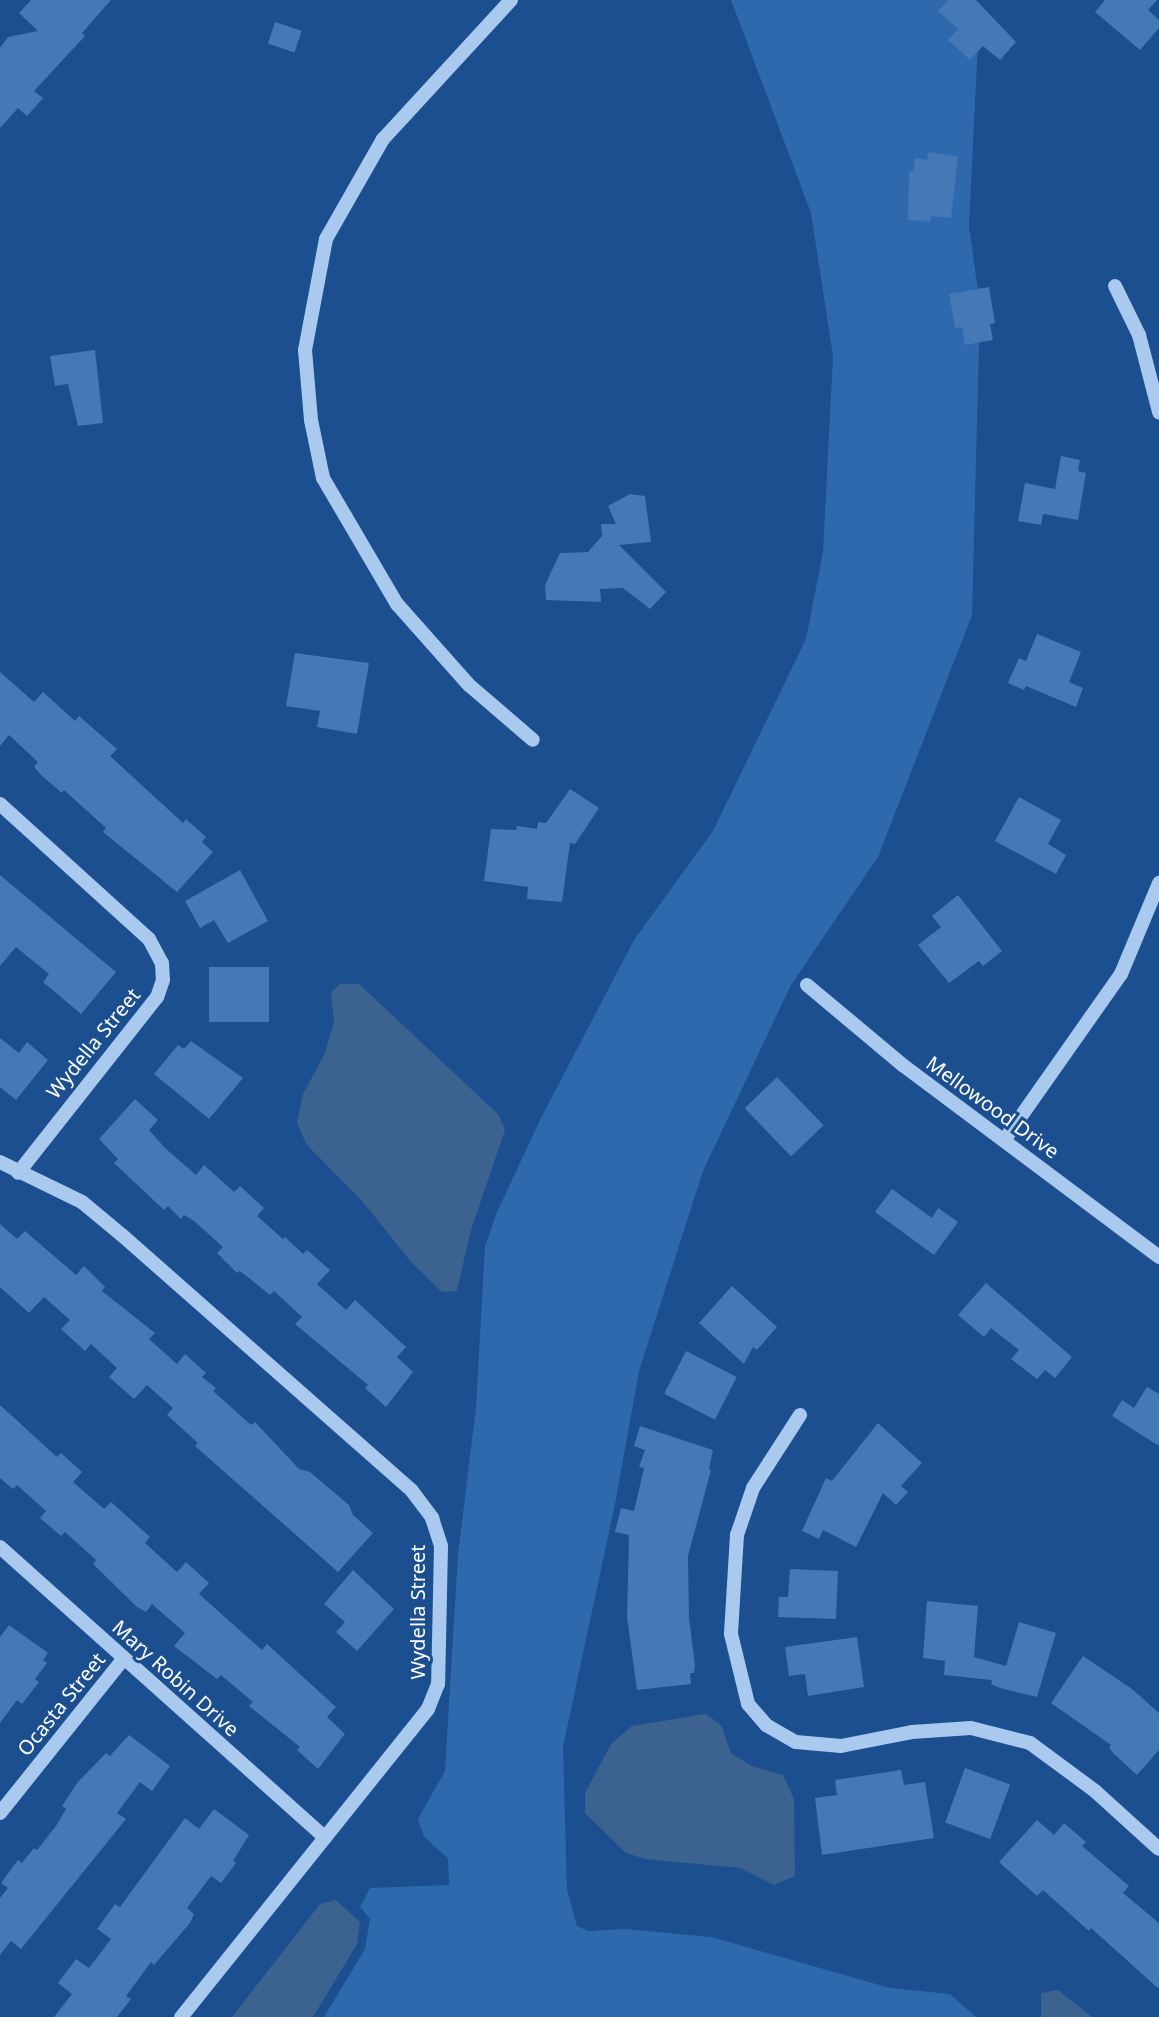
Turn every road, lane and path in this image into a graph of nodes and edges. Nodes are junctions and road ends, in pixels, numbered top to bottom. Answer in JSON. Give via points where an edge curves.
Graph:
{"nodes":[{"id":1,"x":511,"y":0,"type":"edge"},
{"id":2,"x":1115,"y":286,"type":"dead end"},
{"id":3,"x":1159,"y":412,"type":"edge"},
{"id":4,"x":533,"y":740,"type":"dead end"},
{"id":5,"x":0,"y":804,"type":"edge"},
{"id":6,"x":1159,"y":883,"type":"edge"},
{"id":7,"x":807,"y":985,"type":"dead end"},
{"id":8,"x":1005,"y":1139,"type":"junction"},
{"id":9,"x":0,"y":1162,"type":"edge"},
{"id":10,"x":18,"y":1173,"type":"junction"},
{"id":11,"x":1159,"y":1257,"type":"edge"},
{"id":12,"x":800,"y":1415,"type":"dead end"},
{"id":13,"x":0,"y":1547,"type":"edge"},
{"id":14,"x":124,"y":1658,"type":"junction"},
{"id":15,"x":0,"y":1813,"type":"edge"},
{"id":16,"x":325,"y":1838,"type":"junction"},
{"id":17,"x":1159,"y":1849,"type":"edge"},
{"id":18,"x":181,"y":2017,"type":"edge"}],
"edges":[{"from":1,"to":4,"type":"street","via":[[383,139],[326,239],[305,350],[323,478],[397,604],[469,685]]},
{"from":2,"to":3,"type":"street","via":[[1139,335]]},
{"from":5,"to":10,"type":"street","name":"Wydella Street","via":[[149,939],[162,963],[163,980],[157,997]]},
{"from":6,"to":8,"type":"street","via":[[1121,974]]},
{"from":7,"to":8,"type":"street","name":"Mellowood Drive","via":[[904,1066]]},
{"from":8,"to":11,"type":"street","name":"Mellowood Drive"},
{"from":9,"to":10,"type":"street","name":"Wydella Street"},
{"from":10,"to":16,"type":"street","name":"Wydella Street","via":[[82,1202],[123,1236],[412,1491],[432,1518],[441,1546],[438,1684],[428,1709]]},
{"from":12,"to":17,"type":"street","via":[[753,1488],[737,1535],[731,1634],[748,1704],[766,1725],[796,1742],[841,1746],[912,1732],[971,1728],[1030,1743],[1095,1791]]},
{"from":13,"to":14,"type":"street","name":"Mary Robin Drive"},
{"from":14,"to":15,"type":"street","name":"Ocasta Street"},
{"from":14,"to":16,"type":"street","name":"Mary Robin Drive"},
{"from":16,"to":18,"type":"street","name":"Wydella Street"}]}
